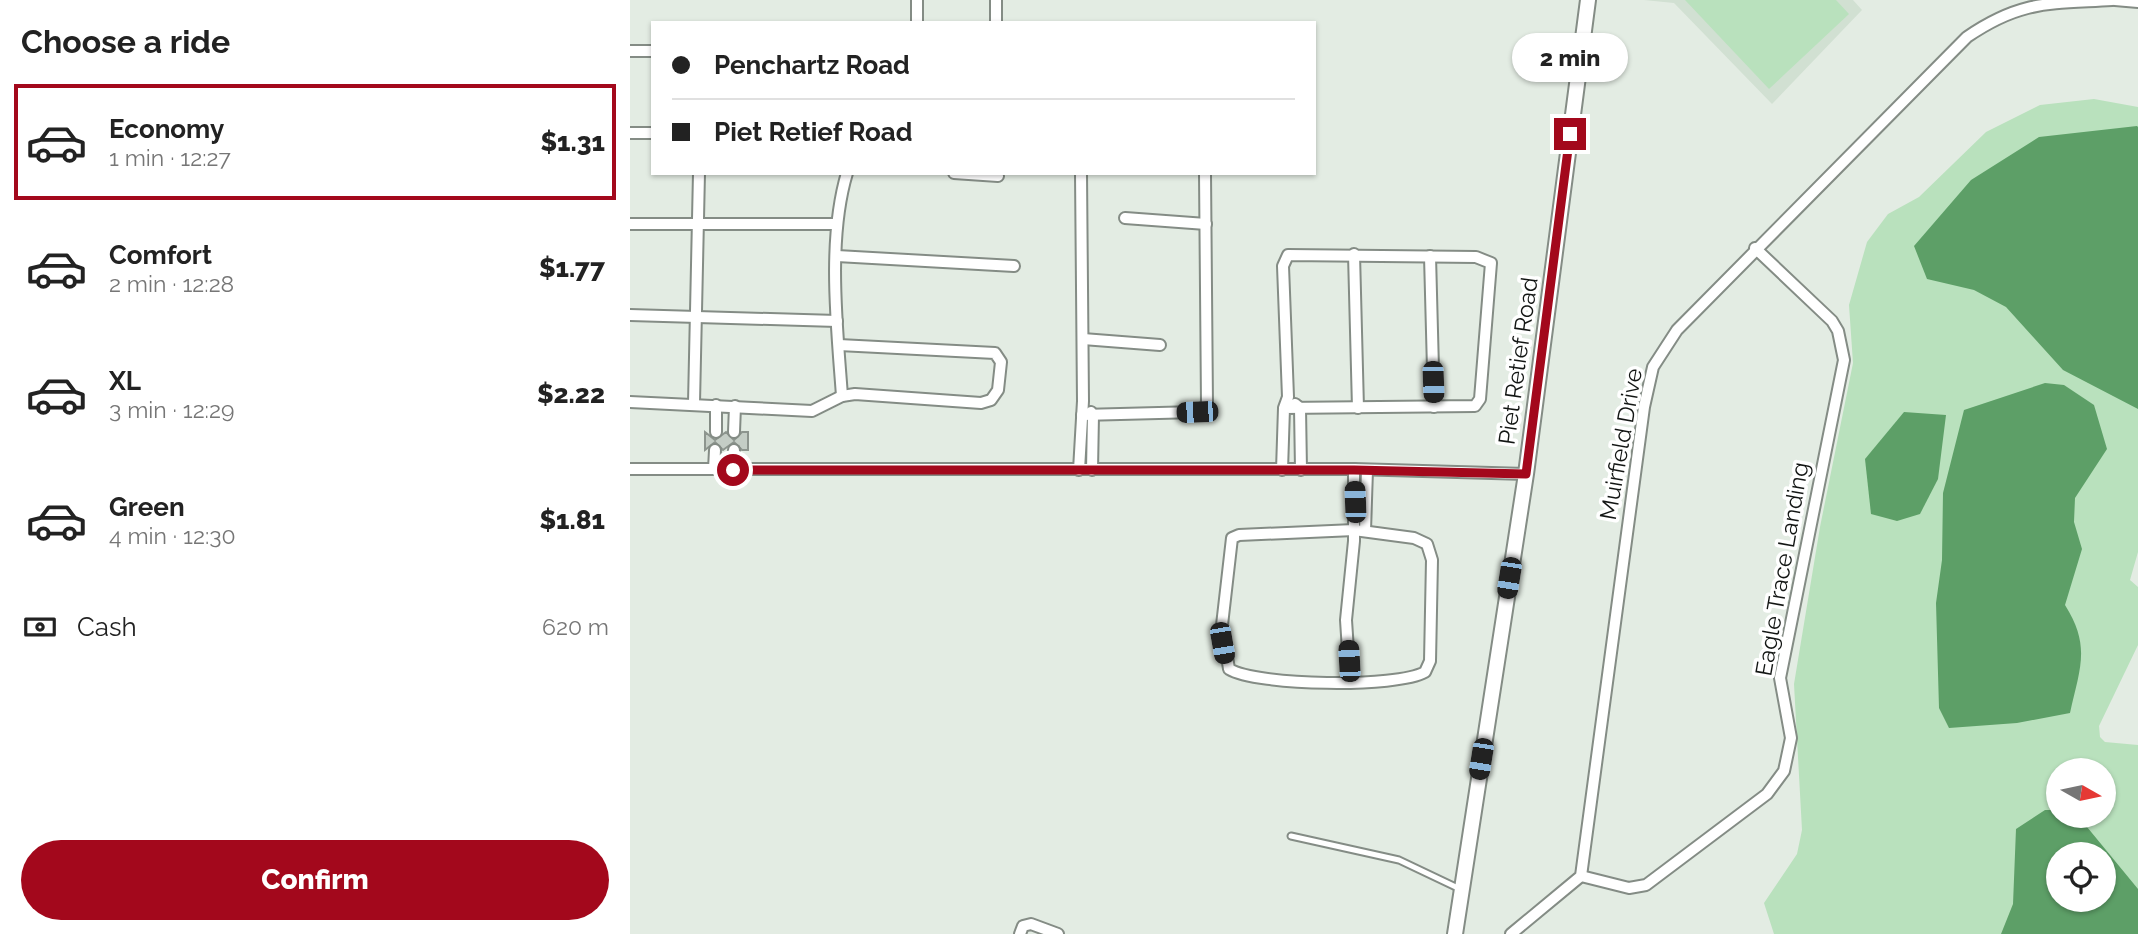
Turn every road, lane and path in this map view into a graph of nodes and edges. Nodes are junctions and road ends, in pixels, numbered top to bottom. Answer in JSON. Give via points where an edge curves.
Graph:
{"nodes":[{"id":1,"x":917,"y":0,"type":"edge"},
{"id":2,"x":996,"y":0,"type":"edge"},
{"id":3,"x":1588,"y":0,"type":"edge"},
{"id":4,"x":2114,"y":0,"type":"edge"},
{"id":5,"x":2138,"y":2,"type":"edge"},
{"id":6,"x":917,"y":21,"type":"edge"},
{"id":7,"x":996,"y":21,"type":"edge"},
{"id":8,"x":630,"y":51,"type":"edge"},
{"id":9,"x":651,"y":51,"type":"edge"},
{"id":10,"x":630,"y":133,"type":"edge"},
{"id":11,"x":651,"y":133,"type":"edge"},
{"id":12,"x":699,"y":175,"type":"edge"},
{"id":13,"x":847,"y":175,"type":"edge"},
{"id":14,"x":983,"y":175,"type":"edge"},
{"id":15,"x":1081,"y":175,"type":"edge"},
{"id":16,"x":1205,"y":175,"type":"edge"},
{"id":17,"x":998,"y":176,"type":"dead end"},
{"id":18,"x":1125,"y":218,"type":"dead end"},
{"id":19,"x":630,"y":224,"type":"edge"},
{"id":20,"x":698,"y":224,"type":"junction"},
{"id":21,"x":837,"y":224,"type":"junction"},
{"id":22,"x":1206,"y":224,"type":"junction"},
{"id":23,"x":1755,"y":248,"type":"junction"},
{"id":24,"x":1354,"y":254,"type":"junction"},
{"id":25,"x":837,"y":256,"type":"junction"},
{"id":26,"x":1430,"y":256,"type":"junction"},
{"id":27,"x":1014,"y":267,"type":"dead end"},
{"id":28,"x":630,"y":315,"type":"edge"},
{"id":29,"x":696,"y":316,"type":"junction"},
{"id":30,"x":837,"y":321,"type":"junction"},
{"id":31,"x":1083,"y":339,"type":"junction"},
{"id":32,"x":839,"y":345,"type":"junction"},
{"id":33,"x":1160,"y":345,"type":"dead end"},
{"id":34,"x":842,"y":396,"type":"junction"},
{"id":35,"x":630,"y":402,"type":"edge"},
{"id":36,"x":1287,"y":402,"type":"junction"},
{"id":37,"x":694,"y":403,"type":"junction"},
{"id":38,"x":716,"y":405,"type":"junction"},
{"id":39,"x":735,"y":406,"type":"junction"},
{"id":40,"x":1434,"y":407,"type":"junction"},
{"id":41,"x":1300,"y":408,"type":"junction"},
{"id":42,"x":1358,"y":408,"type":"junction"},
{"id":43,"x":1088,"y":415,"type":"junction"},
{"id":44,"x":716,"y":432,"type":"dead end"},
{"id":45,"x":734,"y":432,"type":"dead end"},
{"id":46,"x":715,"y":450,"type":"dead end"},
{"id":47,"x":734,"y":450,"type":"dead end"},
{"id":48,"x":630,"y":469,"type":"edge"},
{"id":49,"x":714,"y":470,"type":"junction"},
{"id":50,"x":733,"y":470,"type":"junction"},
{"id":51,"x":1079,"y":470,"type":"junction"},
{"id":52,"x":1091,"y":470,"type":"junction"},
{"id":53,"x":1282,"y":470,"type":"junction"},
{"id":54,"x":1301,"y":470,"type":"junction"},
{"id":55,"x":1354,"y":470,"type":"junction"},
{"id":56,"x":1367,"y":470,"type":"junction"},
{"id":57,"x":1526,"y":474,"type":"junction"},
{"id":58,"x":1358,"y":534,"type":"junction"},
{"id":59,"x":1350,"y":681,"type":"junction"},
{"id":60,"x":1291,"y":836,"type":"dead end"},
{"id":61,"x":1581,"y":876,"type":"junction"},
{"id":62,"x":1460,"y":889,"type":"junction"},
{"id":63,"x":1020,"y":934,"type":"edge"},
{"id":64,"x":1058,"y":934,"type":"edge"},
{"id":65,"x":1455,"y":934,"type":"edge"},
{"id":66,"x":1511,"y":934,"type":"edge"}],
"edges":[{"from":1,"to":6,"type":"street"},
{"from":2,"to":7,"type":"street"},
{"from":3,"to":57,"type":"street","name":"Piet Retief Road"},
{"from":4,"to":5,"type":"street","name":"Muirfield Drive"},
{"from":4,"to":23,"type":"street","name":"Muirfield Drive","via":[[2022,6],[1993,18],[1967,37]]},
{"from":8,"to":9,"type":"street"},
{"from":10,"to":11,"type":"street"},
{"from":12,"to":20,"type":"street"},
{"from":13,"to":21,"type":"street"},
{"from":14,"to":17,"type":"street"},
{"from":15,"to":31,"type":"street"},
{"from":16,"to":22,"type":"street"},
{"from":18,"to":22,"type":"street"},
{"from":19,"to":20,"type":"street"},
{"from":20,"to":21,"type":"street"},
{"from":20,"to":29,"type":"street"},
{"from":21,"to":25,"type":"street"},
{"from":22,"to":43,"type":"street","via":[[1209,398],[1205,410]]},
{"from":23,"to":61,"type":"street","name":"Muirfield Drive","via":[[1677,330],[1650,379]]},
{"from":23,"to":61,"type":"street","name":"Eagle Trace Landing","via":[[1832,321],[1844,360],[1780,678],[1791,738],[1788,759],[1767,794],[1646,885],[1629,888]]},
{"from":24,"to":26,"type":"street"},
{"from":24,"to":36,"type":"street","via":[[1293,253],[1284,261]]},
{"from":24,"to":42,"type":"street"},
{"from":25,"to":27,"type":"street"},
{"from":25,"to":30,"type":"street"},
{"from":26,"to":40,"type":"street"},
{"from":26,"to":40,"type":"street","via":[[1482,258],[1489,260],[1492,268],[1479,402],[1475,407]]},
{"from":28,"to":29,"type":"street"},
{"from":29,"to":30,"type":"street"},
{"from":29,"to":37,"type":"street"},
{"from":30,"to":32,"type":"street"},
{"from":31,"to":33,"type":"street"},
{"from":31,"to":43,"type":"street","via":[[1083,401]]},
{"from":32,"to":34,"type":"street"},
{"from":32,"to":34,"type":"street","via":[[991,352],[999,355],[1001,362],[998,390],[986,402]]},
{"from":34,"to":39,"type":"street","via":[[812,411]]},
{"from":35,"to":37,"type":"street"},
{"from":36,"to":41,"type":"street"},
{"from":36,"to":53,"type":"street"},
{"from":37,"to":38,"type":"street"},
{"from":38,"to":39,"type":"street"},
{"from":38,"to":44,"type":"street"},
{"from":39,"to":45,"type":"street"},
{"from":40,"to":42,"type":"street"},
{"from":41,"to":42,"type":"street"},
{"from":41,"to":54,"type":"street"},
{"from":43,"to":51,"type":"street"},
{"from":43,"to":52,"type":"street"},
{"from":46,"to":49,"type":"street"},
{"from":47,"to":50,"type":"street"},
{"from":48,"to":49,"type":"street"},
{"from":49,"to":50,"type":"street"},
{"from":50,"to":51,"type":"street"},
{"from":51,"to":52,"type":"street"},
{"from":52,"to":53,"type":"street"},
{"from":53,"to":54,"type":"street"},
{"from":54,"to":55,"type":"street"},
{"from":55,"to":56,"type":"street"},
{"from":55,"to":58,"type":"street"},
{"from":56,"to":57,"type":"street"},
{"from":56,"to":58,"type":"street"},
{"from":57,"to":62,"type":"street","name":"Piet Retief Road"},
{"from":58,"to":59,"type":"street","via":[[1346,620]]},
{"from":58,"to":59,"type":"street","via":[[1414,538],[1427,544],[1432,560],[1430,661],[1418,676]]},
{"from":58,"to":59,"type":"street","via":[[1235,536],[1229,546],[1222,625],[1226,665],[1235,673],[1292,681]]},
{"from":60,"to":62,"type":"lane","via":[[1399,860]]},
{"from":61,"to":66,"type":"street"},
{"from":62,"to":65,"type":"street","name":"Piet Retief Road"},
{"from":63,"to":64,"type":"street","via":[[1023,926],[1031,924]]}]}
